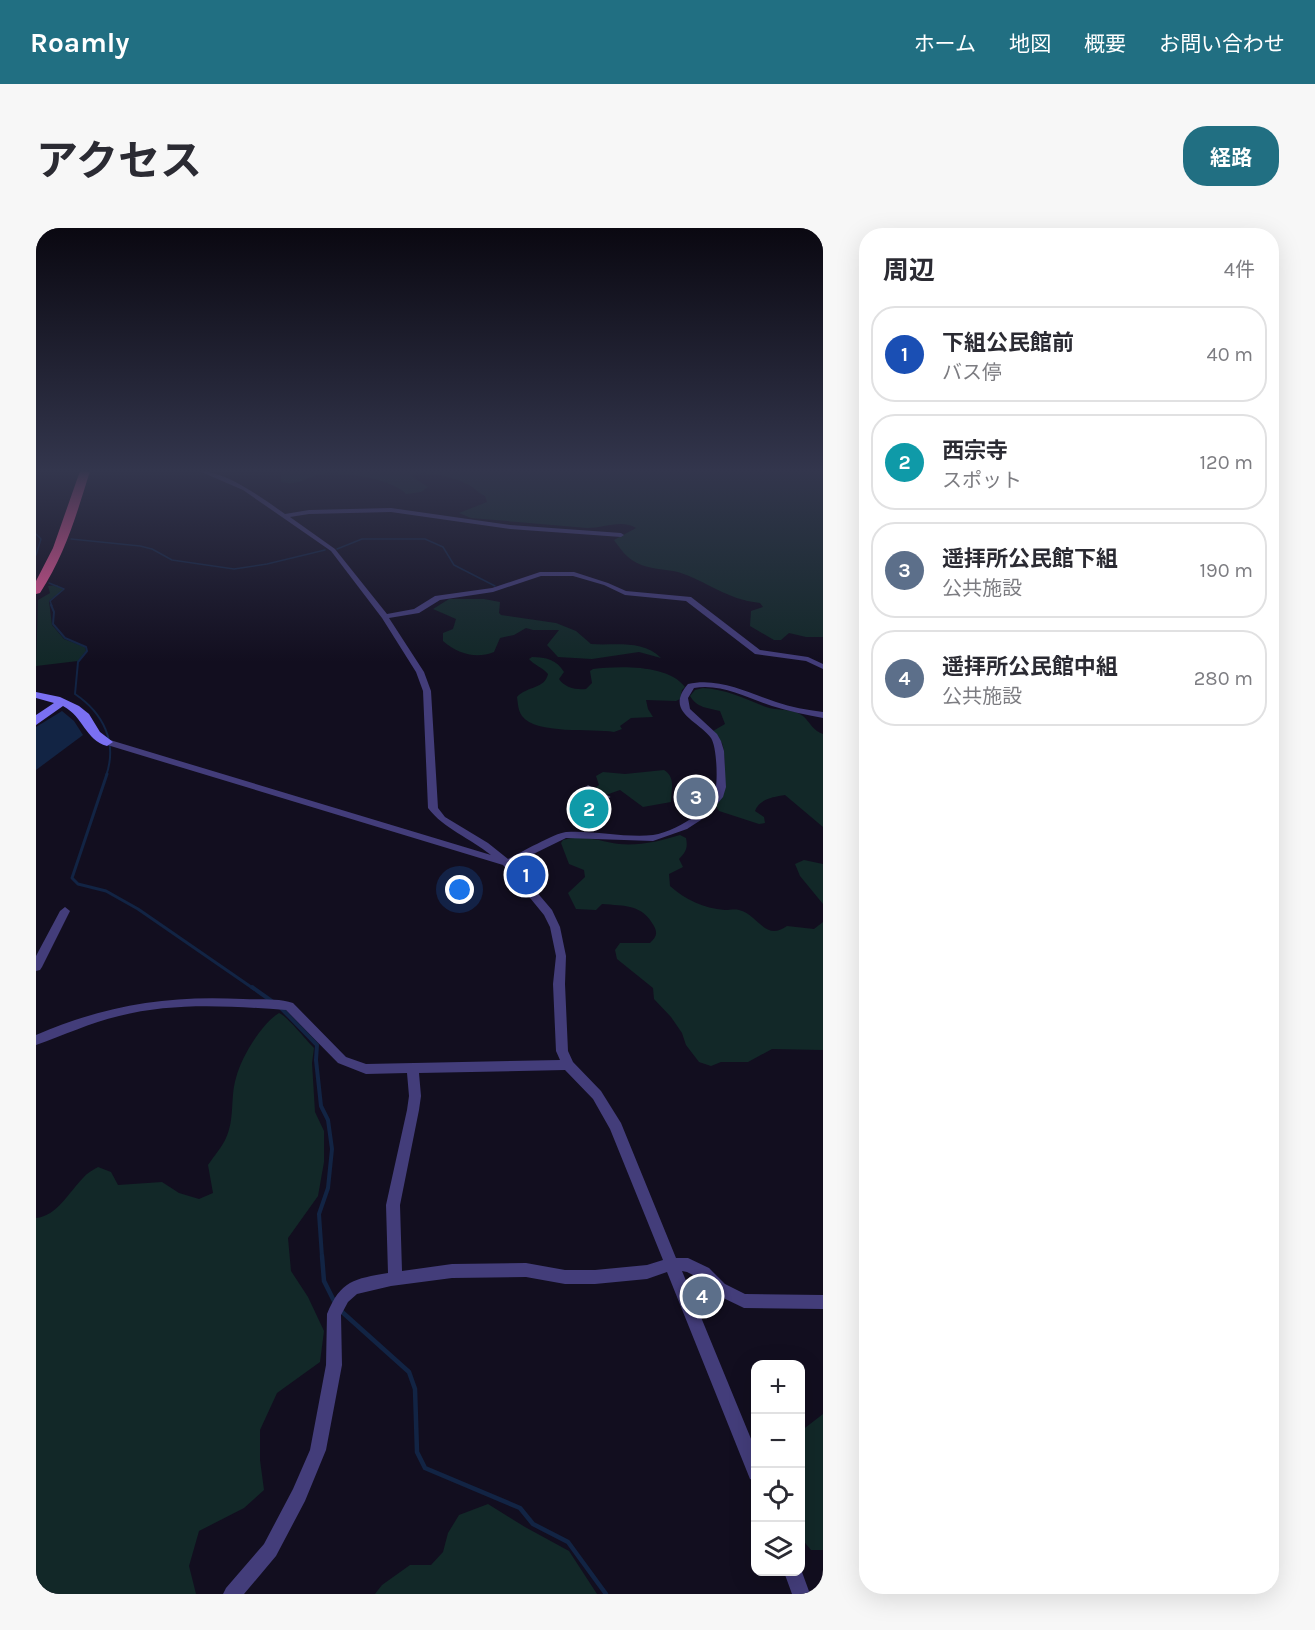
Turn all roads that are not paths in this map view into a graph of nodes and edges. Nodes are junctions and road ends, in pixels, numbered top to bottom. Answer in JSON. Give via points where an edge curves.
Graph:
{"nodes":[{"id":1,"x":54,"y":535,"type":"edge"},
{"id":2,"x":63,"y":535,"type":"edge"},
{"id":3,"x":311,"y":535,"type":"edge"},
{"id":4,"x":607,"y":535,"type":"edge"},
{"id":5,"x":621,"y":536,"type":"dead end"},
{"id":6,"x":36,"y":575,"type":"edge"},
{"id":7,"x":36,"y":590,"type":"edge"},
{"id":8,"x":386,"y":617,"type":"junction"},
{"id":9,"x":823,"y":667,"type":"edge"},
{"id":10,"x":36,"y":695,"type":"edge"},
{"id":11,"x":62,"y":702,"type":"junction"},
{"id":12,"x":823,"y":716,"type":"edge"},
{"id":13,"x":36,"y":721,"type":"edge"},
{"id":14,"x":111,"y":743,"type":"joint"},
{"id":15,"x":507,"y":863,"type":"junction"},
{"id":16,"x":65,"y":911,"type":"dead end"},
{"id":17,"x":40,"y":950,"type":"edge"},
{"id":18,"x":36,"y":968,"type":"edge"},
{"id":19,"x":36,"y":1040,"type":"edge"},
{"id":20,"x":568,"y":1065,"type":"junction"},
{"id":21,"x":413,"y":1068,"type":"junction"},
{"id":22,"x":671,"y":1264,"type":"junction"},
{"id":23,"x":395,"y":1278,"type":"junction"},
{"id":24,"x":823,"y":1302,"type":"edge"},
{"id":25,"x":754,"y":1468,"type":"edge"},
{"id":26,"x":795,"y":1576,"type":"edge"},
{"id":27,"x":232,"y":1594,"type":"edge"},
{"id":28,"x":801,"y":1594,"type":"edge"}],
"edges":[{"from":1,"to":6,"type":"highway"},
{"from":2,"to":7,"type":"highway"},
{"from":3,"to":8,"type":"street","via":[[333,550]]},
{"from":4,"to":5,"type":"street"},
{"from":8,"to":9,"type":"street","via":[[416,611],[438,598],[494,590],[540,574],[574,574],[625,593],[688,599],[758,652],[808,659]]},
{"from":8,"to":15,"type":"street","via":[[428,691],[433,808],[442,819]]},
{"from":10,"to":11,"type":"street"},
{"from":11,"to":13,"type":"street"},
{"from":11,"to":14,"type":"street","via":[[84,716],[95,737]]},
{"from":12,"to":15,"type":"street","via":[[720,686],[691,686],[685,695],[687,710],[717,742],[721,789],[710,808],[667,835],[565,835]]},
{"from":14,"to":15,"type":"street"},
{"from":15,"to":20,"type":"street","via":[[555,927],[561,956],[562,1052]]},
{"from":16,"to":17,"type":"street"},
{"from":17,"to":18,"type":"street"},
{"from":19,"to":21,"type":"street","via":[[151,1005],[215,1002],[285,1006],[295,1011],[342,1060],[366,1069]]},
{"from":20,"to":21,"type":"street"},
{"from":20,"to":22,"type":"street","via":[[597,1095],[616,1127]]},
{"from":21,"to":23,"type":"street","via":[[416,1096],[393,1205]]},
{"from":22,"to":23,"type":"street","via":[[647,1272],[595,1277],[478,1269]]},
{"from":22,"to":24,"type":"street","via":[[688,1265],[704,1273],[720,1289],[744,1301]]},
{"from":22,"to":25,"type":"street"},
{"from":23,"to":27,"type":"street","via":[[347,1292],[336,1308],[334,1365],[318,1450],[270,1550]]},
{"from":26,"to":28,"type":"street"}]}
